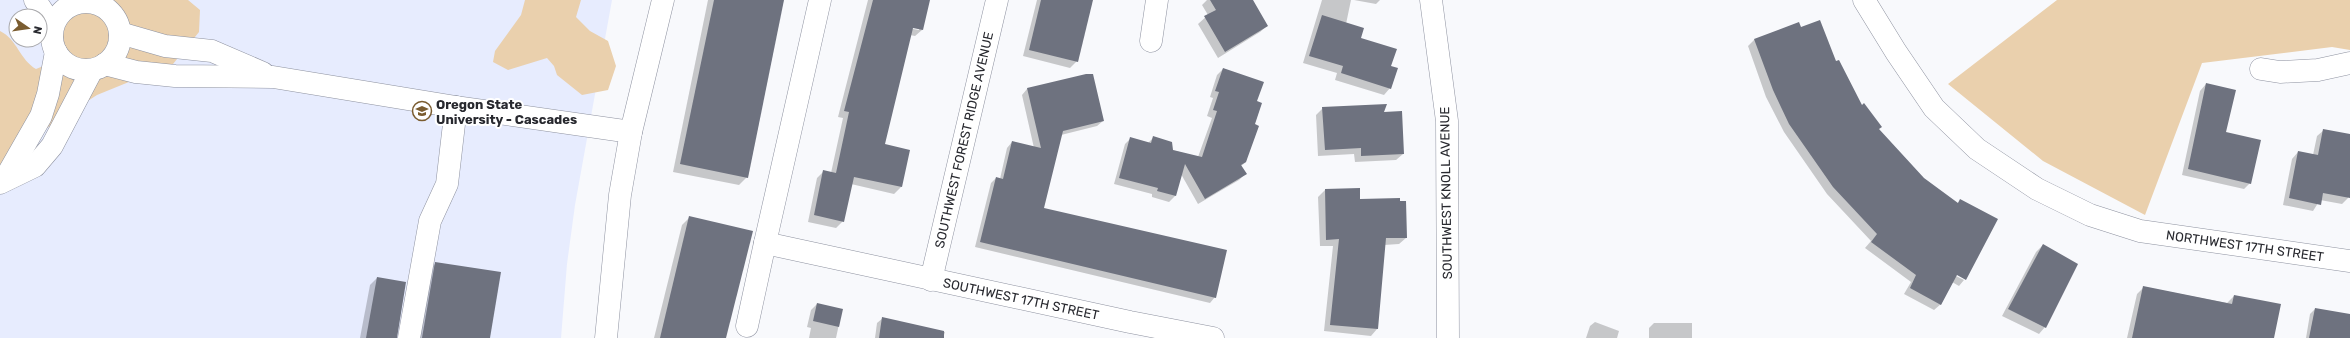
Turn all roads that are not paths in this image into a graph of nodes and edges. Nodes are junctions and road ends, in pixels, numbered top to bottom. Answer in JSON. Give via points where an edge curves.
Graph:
{"nodes":[{"id":1,"x":35,"y":0,"type":"edge"},
{"id":2,"x":663,"y":0,"type":"edge"},
{"id":3,"x":820,"y":0,"type":"edge"},
{"id":4,"x":997,"y":0,"type":"edge"},
{"id":5,"x":1157,"y":0,"type":"edge"},
{"id":6,"x":1431,"y":0,"type":"edge"},
{"id":7,"x":1864,"y":0,"type":"edge"},
{"id":8,"x":86,"y":1,"type":"edge"},
{"id":9,"x":120,"y":33,"type":"junction"},
{"id":10,"x":1151,"y":41,"type":"dead end"},
{"id":11,"x":54,"y":45,"type":"junction"},
{"id":12,"x":2350,"y":63,"type":"edge"},
{"id":13,"x":98,"y":67,"type":"junction"},
{"id":14,"x":2261,"y":69,"type":"dead end"},
{"id":15,"x":273,"y":77,"type":"junction"},
{"id":16,"x":456,"y":107,"type":"junction"},
{"id":17,"x":631,"y":132,"type":"junction"},
{"id":18,"x":3,"y":181,"type":"edge"},
{"id":19,"x":765,"y":243,"type":"junction"},
{"id":20,"x":2350,"y":260,"type":"edge"},
{"id":21,"x":931,"y":280,"type":"junction"},
{"id":22,"x":747,"y":326,"type":"dead end"},
{"id":23,"x":409,"y":338,"type":"edge"},
{"id":24,"x":606,"y":338,"type":"edge"},
{"id":25,"x":1213,"y":338,"type":"edge"},
{"id":26,"x":1448,"y":338,"type":"edge"}],
"edges":[{"from":1,"to":11,"type":"street","via":[[45,16]]},
{"from":2,"to":17,"type":"street"},
{"from":3,"to":19,"type":"street"},
{"from":4,"to":21,"type":"street","name":"SOUTHWEST FOREST RIDGE AVENUE"},
{"from":5,"to":10,"type":"street"},
{"from":6,"to":26,"type":"street","name":"SOUTHWEST KNOLL AVENUE","via":[[1447,121]]},
{"from":7,"to":20,"type":"street","name":"NORTHWEST 17TH STREET","via":[[1934,108],[1977,149],[2050,195],[2090,215],[2140,231]]},
{"from":8,"to":9,"type":"street","via":[[109,11]]},
{"from":8,"to":11,"type":"street","via":[[73,5],[62,13],[54,25]]},
{"from":9,"to":13,"type":"street","via":[[119,45],[114,56]]},
{"from":9,"to":15,"type":"street","via":[[165,46],[212,51]]},
{"from":11,"to":13,"type":"street","via":[[65,63],[78,69]]},
{"from":11,"to":18,"type":"street","via":[[48,94],[41,116]]},
{"from":12,"to":14,"type":"street","via":[[2318,70],[2280,72]]},
{"from":13,"to":15,"type":"street","via":[[175,76]]},
{"from":13,"to":18,"type":"street","via":[[52,146],[36,166]]},
{"from":15,"to":16,"type":"street"},
{"from":16,"to":17,"type":"street"},
{"from":16,"to":23,"type":"street","via":[[447,184],[430,221]]},
{"from":17,"to":24,"type":"street","via":[[620,195]]},
{"from":19,"to":21,"type":"street","name":"SOUTHWEST 17TH STREET"},
{"from":19,"to":22,"type":"street"},
{"from":21,"to":25,"type":"street","name":"SOUTHWEST 17TH STREET"}]}
